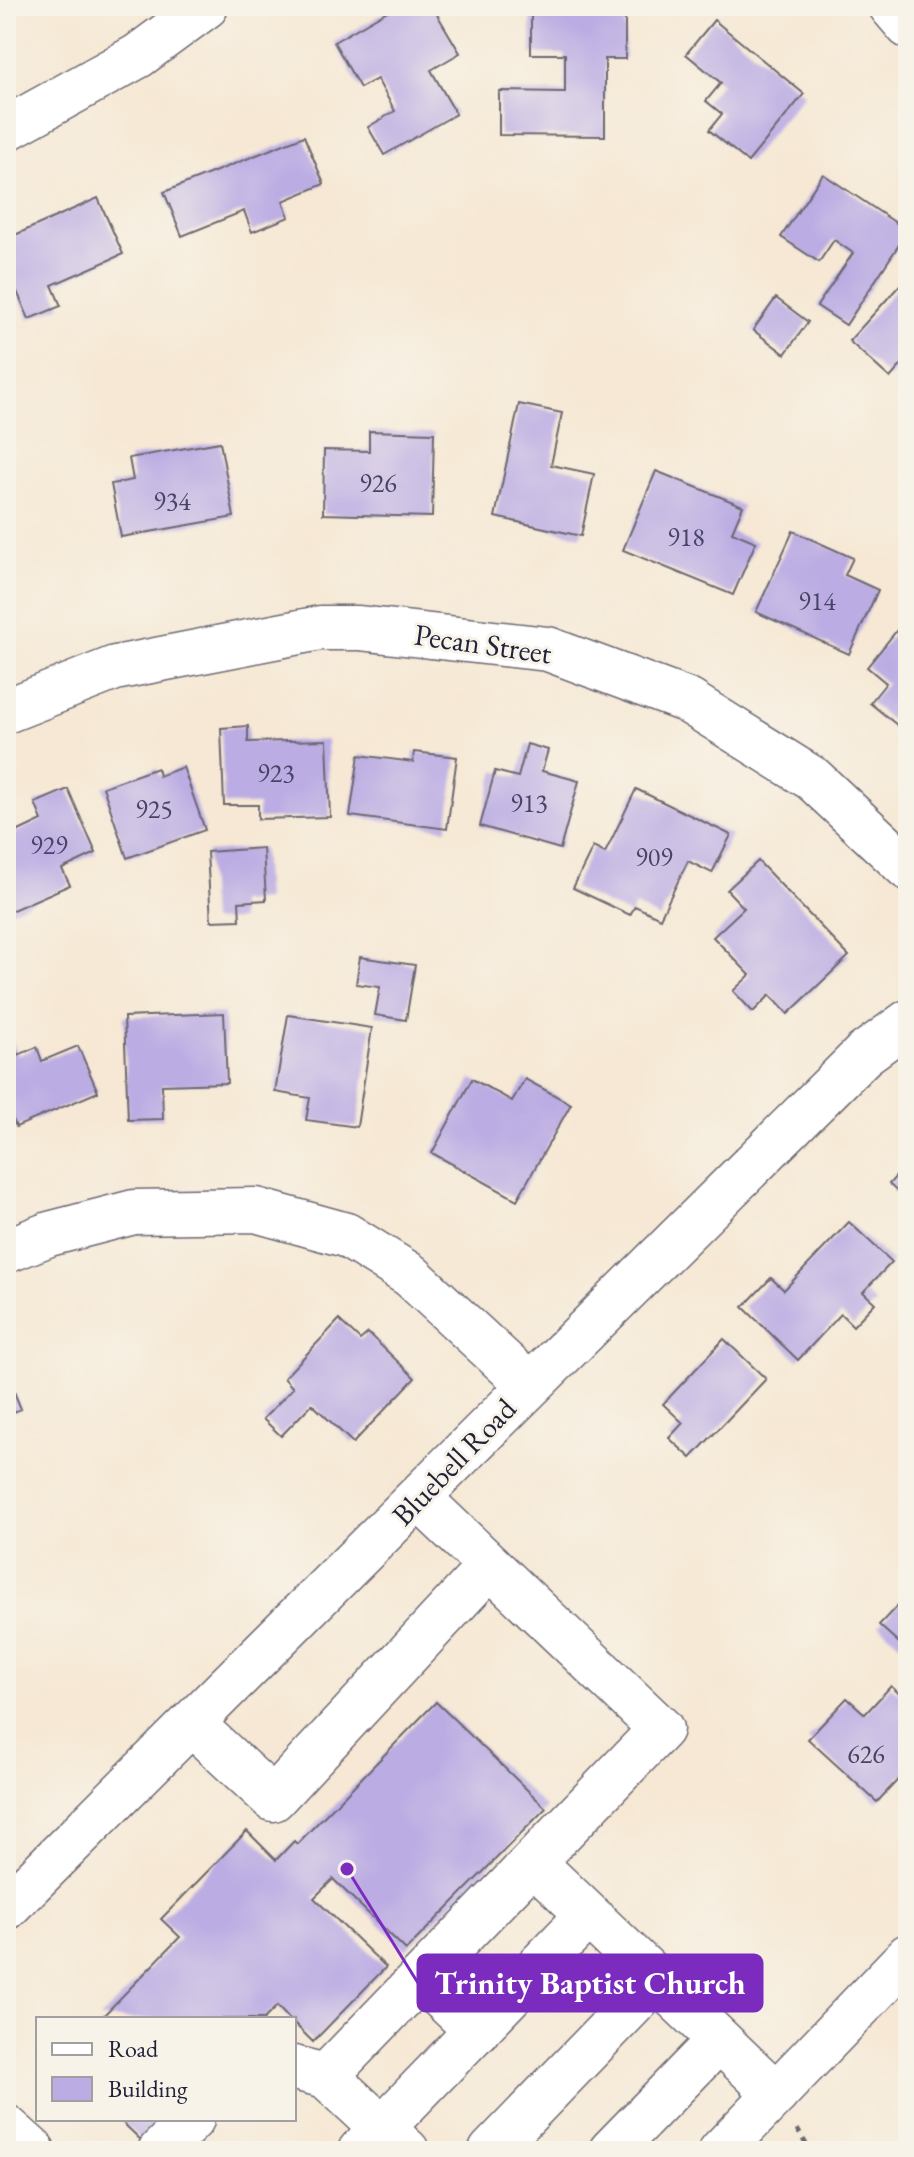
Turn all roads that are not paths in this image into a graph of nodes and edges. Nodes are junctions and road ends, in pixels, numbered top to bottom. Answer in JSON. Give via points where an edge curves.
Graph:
{"nodes":[{"id":1,"x":206,"y":6,"type":"edge"},
{"id":2,"x":891,"y":6,"type":"edge"},
{"id":3,"x":908,"y":26,"type":"edge"},
{"id":4,"x":6,"y":129,"type":"edge"},
{"id":5,"x":6,"y":711,"type":"edge"},
{"id":6,"x":908,"y":868,"type":"edge"},
{"id":7,"x":908,"y":1022,"type":"edge"},
{"id":8,"x":6,"y":1251,"type":"edge"},
{"id":9,"x":528,"y":1384,"type":"junction"},
{"id":10,"x":420,"y":1499,"type":"junction"},
{"id":11,"x":490,"y":1566,"type":"junction"},
{"id":12,"x":192,"y":1724,"type":"junction"},
{"id":13,"x":533,"y":1862,"type":"junction"},
{"id":14,"x":6,"y":1908,"type":"edge"},
{"id":15,"x":588,"y":1915,"type":"junction"},
{"id":16,"x":908,"y":1956,"type":"edge"},
{"id":17,"x":421,"y":1978,"type":"junction"},
{"id":18,"x":656,"y":1980,"type":"junction"},
{"id":19,"x":477,"y":2031,"type":"junction"},
{"id":20,"x":719,"y":2040,"type":"junction"},
{"id":21,"x":310,"y":2072,"type":"edge"},
{"id":22,"x":776,"y":2094,"type":"junction"},
{"id":23,"x":190,"y":2121,"type":"edge"},
{"id":24,"x":6,"y":2127,"type":"edge"},
{"id":25,"x":383,"y":2144,"type":"edge"},
{"id":26,"x":33,"y":2151,"type":"edge"},
{"id":27,"x":160,"y":2151,"type":"edge"},
{"id":28,"x":491,"y":2151,"type":"edge"},
{"id":29,"x":611,"y":2151,"type":"edge"},
{"id":30,"x":721,"y":2151,"type":"edge"}],
"edges":[{"from":1,"to":4,"type":"street","via":[[138,56]]},
{"from":2,"to":3,"type":"street"},
{"from":5,"to":6,"type":"street","name":"Pecan Street","via":[[115,668],[320,628],[548,649],[688,701],[813,779]]},
{"from":7,"to":9,"type":"street","name":"Bluebell Road","via":[[864,1054]]},
{"from":8,"to":9,"type":"street","via":[[134,1212],[256,1210],[346,1235],[410,1275]]},
{"from":9,"to":10,"type":"street","name":"Bluebell Road"},
{"from":10,"to":11,"type":"street"},
{"from":10,"to":12,"type":"street","name":"Bluebell Road"},
{"from":11,"to":12,"type":"street","via":[[273,1799]]},
{"from":11,"to":13,"type":"street","via":[[661,1729]]},
{"from":12,"to":14,"type":"street","name":"Bluebell Road"},
{"from":13,"to":15,"type":"street"},
{"from":13,"to":17,"type":"street"},
{"from":15,"to":18,"type":"street"},
{"from":15,"to":19,"type":"street"},
{"from":16,"to":22,"type":"street"},
{"from":17,"to":19,"type":"street"},
{"from":17,"to":21,"type":"street"},
{"from":18,"to":20,"type":"street"},
{"from":18,"to":28,"type":"street"},
{"from":19,"to":25,"type":"street"},
{"from":20,"to":22,"type":"street"},
{"from":20,"to":29,"type":"street"},
{"from":21,"to":25,"type":"street"},
{"from":22,"to":30,"type":"street"},
{"from":23,"to":27,"type":"street"},
{"from":24,"to":26,"type":"street"}]}
